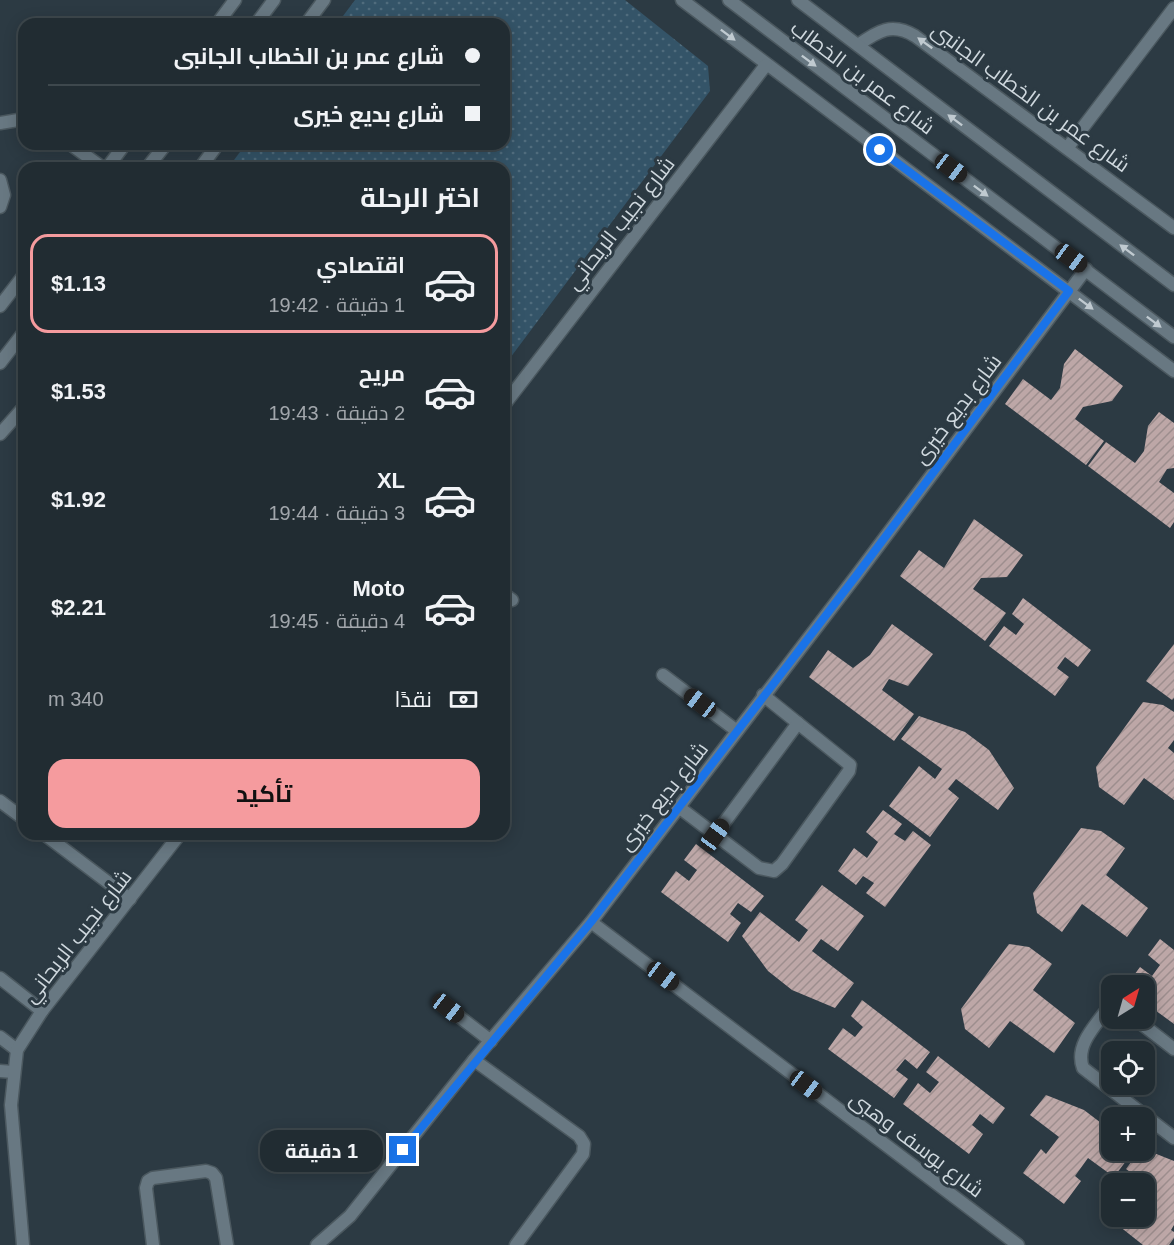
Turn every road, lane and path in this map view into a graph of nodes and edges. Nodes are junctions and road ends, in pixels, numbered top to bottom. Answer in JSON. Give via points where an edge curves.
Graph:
{"nodes":[{"id":1,"x":235,"y":0,"type":"edge"},
{"id":2,"x":274,"y":0,"type":"edge"},
{"id":3,"x":324,"y":0,"type":"edge"},
{"id":4,"x":682,"y":0,"type":"edge"},
{"id":5,"x":729,"y":0,"type":"edge"},
{"id":6,"x":798,"y":0,"type":"edge"},
{"id":7,"x":1174,"y":8,"type":"edge"},
{"id":8,"x":222,"y":18,"type":"edge"},
{"id":9,"x":260,"y":18,"type":"edge"},
{"id":10,"x":310,"y":18,"type":"edge"},
{"id":11,"x":858,"y":45,"type":"junction"},
{"id":12,"x":766,"y":65,"type":"junction"},
{"id":13,"x":18,"y":120,"type":"edge"},
{"id":14,"x":0,"y":123,"type":"edge"},
{"id":15,"x":1068,"y":147,"type":"junction"},
{"id":16,"x":79,"y":150,"type":"edge"},
{"id":17,"x":120,"y":150,"type":"edge"},
{"id":18,"x":161,"y":150,"type":"edge"},
{"id":19,"x":96,"y":162,"type":"edge"},
{"id":20,"x":110,"y":162,"type":"edge"},
{"id":21,"x":152,"y":162,"type":"edge"},
{"id":22,"x":0,"y":180,"type":"edge"},
{"id":23,"x":0,"y":207,"type":"edge"},
{"id":24,"x":1174,"y":228,"type":"edge"},
{"id":25,"x":1086,"y":269,"type":"junction"},
{"id":26,"x":18,"y":283,"type":"edge"},
{"id":27,"x":1174,"y":285,"type":"edge"},
{"id":28,"x":1069,"y":291,"type":"junction"},
{"id":29,"x":0,"y":306,"type":"edge"},
{"id":30,"x":1174,"y":337,"type":"edge"},
{"id":31,"x":18,"y":340,"type":"edge"},
{"id":32,"x":0,"y":363,"type":"edge"},
{"id":33,"x":1174,"y":371,"type":"edge"},
{"id":34,"x":510,"y":397,"type":"edge"},
{"id":35,"x":18,"y":414,"type":"edge"},
{"id":36,"x":0,"y":434,"type":"edge"},
{"id":37,"x":663,"y":675,"type":"dead end"},
{"id":38,"x":763,"y":695,"type":"junction"},
{"id":39,"x":798,"y":723,"type":"junction"},
{"id":40,"x":737,"y":731,"type":"junction"},
{"id":41,"x":0,"y":801,"type":"edge"},
{"id":42,"x":680,"y":808,"type":"junction"},
{"id":43,"x":18,"y":814,"type":"edge"},
{"id":44,"x":715,"y":835,"type":"junction"},
{"id":45,"x":52,"y":840,"type":"edge"},
{"id":46,"x":175,"y":840,"type":"edge"},
{"id":47,"x":130,"y":899,"type":"junction"},
{"id":48,"x":591,"y":922,"type":"junction"},
{"id":49,"x":0,"y":978,"type":"edge"},
{"id":50,"x":448,"y":1008,"type":"dead end"},
{"id":51,"x":42,"y":1011,"type":"junction"},
{"id":52,"x":1101,"y":1019,"type":"edge"},
{"id":53,"x":1148,"y":1029,"type":"edge"},
{"id":54,"x":0,"y":1037,"type":"edge"},
{"id":55,"x":491,"y":1041,"type":"junction"},
{"id":56,"x":1174,"y":1049,"type":"edge"},
{"id":57,"x":17,"y":1050,"type":"junction"},
{"id":58,"x":474,"y":1060,"type":"junction"},
{"id":59,"x":0,"y":1071,"type":"edge"},
{"id":60,"x":13,"y":1072,"type":"junction"},
{"id":61,"x":1174,"y":1138,"type":"edge"},
{"id":62,"x":23,"y":1245,"type":"edge"},
{"id":63,"x":153,"y":1245,"type":"edge"},
{"id":64,"x":227,"y":1245,"type":"edge"},
{"id":65,"x":317,"y":1245,"type":"edge"},
{"id":66,"x":516,"y":1245,"type":"edge"},
{"id":67,"x":1018,"y":1245,"type":"edge"}],
"edges":[{"from":1,"to":8,"type":"street"},
{"from":2,"to":9,"type":"street"},
{"from":3,"to":10,"type":"street"},
{"from":4,"to":12,"type":"street","one_way":true},
{"from":5,"to":25,"type":"street","name":"شارع عمر بن الخطاب","one_way":true},
{"from":6,"to":11,"type":"street","name":"شارع عمر بن الخطاب"},
{"from":7,"to":15,"type":"street"},
{"from":15,"to":11,"type":"street","name":"شارع عمر بن الخطاب الجانبى","one_way":true,"via":[[904,30],[879,31]]},
{"from":27,"to":11,"type":"street","name":"شارع عمر بن الخطاب","one_way":true},
{"from":12,"to":28,"type":"street"},
{"from":12,"to":34,"type":"street","name":"شارع نجيب الريحاني"},
{"from":13,"to":14,"type":"street"},
{"from":15,"to":24,"type":"street","name":"شارع عمر بن الخطاب الجانبى"},
{"from":16,"to":19,"type":"street"},
{"from":17,"to":20,"type":"street"},
{"from":18,"to":21,"type":"street"},
{"from":22,"to":23,"type":"street","via":[[4,195]]},
{"from":25,"to":28,"type":"street","name":"شارع بديع خيرى"},
{"from":25,"to":30,"type":"street","name":"شارع عمر بن الخطاب","one_way":true},
{"from":26,"to":29,"type":"street"},
{"from":28,"to":33,"type":"street","one_way":true},
{"from":28,"to":38,"type":"street","name":"شارع بديع خيرى"},
{"from":31,"to":32,"type":"street"},
{"from":35,"to":36,"type":"street"},
{"from":37,"to":40,"type":"street"},
{"from":38,"to":39,"type":"street"},
{"from":38,"to":40,"type":"street","name":"شارع بديع خيرى"},
{"from":39,"to":44,"type":"street"},
{"from":39,"to":44,"type":"street","via":[[850,765],[782,864],[774,871],[759,868]]},
{"from":40,"to":42,"type":"street","name":"شارع بديع خيرى"},
{"from":41,"to":43,"type":"street"},
{"from":42,"to":44,"type":"street"},
{"from":42,"to":48,"type":"street","name":"شارع بديع خيرى"},
{"from":45,"to":47,"type":"street"},
{"from":46,"to":47,"type":"street","name":"شارع نجيب الريحاني"},
{"from":47,"to":51,"type":"street","name":"شارع نجيب الريحاني"},
{"from":48,"to":55,"type":"street","name":"شارع بديع خيرى"},
{"from":48,"to":67,"type":"street","name":"شارع يوسف وهبى"},
{"from":49,"to":51,"type":"street"},
{"from":50,"to":55,"type":"street"},
{"from":51,"to":57,"type":"street","name":"شارع نجيب الريحاني"},
{"from":52,"to":61,"type":"street","via":[[1078,1056],[1083,1068]]},
{"from":53,"to":56,"type":"street"},
{"from":54,"to":57,"type":"street"},
{"from":55,"to":58,"type":"street","name":"شارع بديع خيرى"},
{"from":57,"to":60,"type":"street","name":"شارع نجيب الريحاني"},
{"from":58,"to":65,"type":"street","name":"شارع بديع خيرى","via":[[350,1216]]},
{"from":58,"to":66,"type":"street","via":[[579,1136],[584,1144],[583,1154]]},
{"from":59,"to":60,"type":"street"},
{"from":60,"to":62,"type":"street","name":"شارع نجيب الريحاني","via":[[11,1105]]},
{"from":63,"to":64,"type":"street","via":[[148,1181],[206,1171],[216,1178]]}]}
